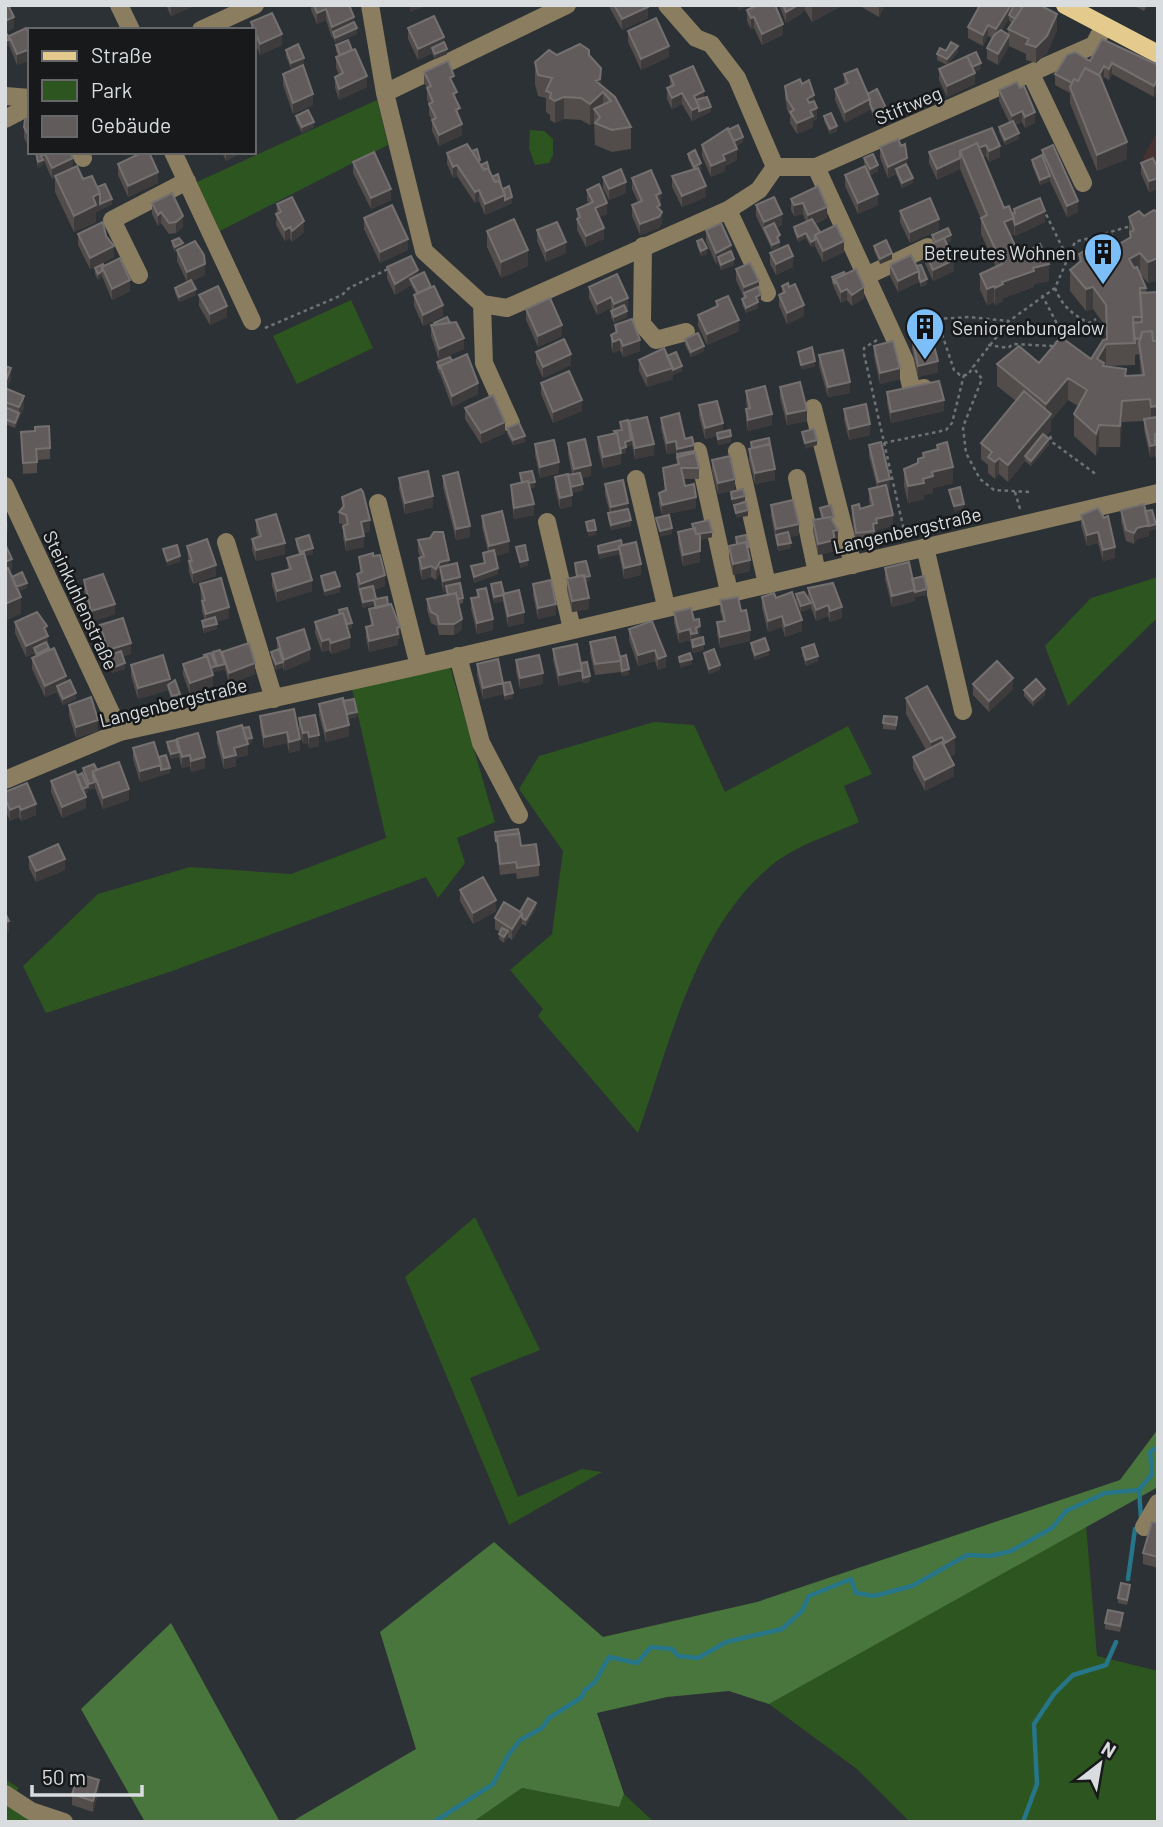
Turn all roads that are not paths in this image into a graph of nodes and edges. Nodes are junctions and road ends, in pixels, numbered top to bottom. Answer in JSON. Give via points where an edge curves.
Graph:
{"nodes":[{"id":1,"x":119,"y":5,"type":"edge"},
{"id":2,"x":255,"y":5,"type":"edge"},
{"id":3,"x":370,"y":5,"type":"edge"},
{"id":4,"x":567,"y":5,"type":"edge"},
{"id":5,"x":667,"y":5,"type":"edge"},
{"id":6,"x":1065,"y":5,"type":"edge"},
{"id":7,"x":1104,"y":26,"type":"junction"},
{"id":8,"x":130,"y":28,"type":"edge"},
{"id":9,"x":205,"y":28,"type":"edge"},
{"id":10,"x":1158,"y":54,"type":"edge"},
{"id":11,"x":1031,"y":74,"type":"junction"},
{"id":12,"x":385,"y":93,"type":"junction"},
{"id":13,"x":5,"y":96,"type":"edge"},
{"id":14,"x":28,"y":98,"type":"edge"},
{"id":15,"x":28,"y":107,"type":"edge"},
{"id":16,"x":5,"y":119,"type":"edge"},
{"id":17,"x":174,"y":154,"type":"edge"},
{"id":18,"x":775,"y":167,"type":"junction"},
{"id":19,"x":816,"y":167,"type":"junction"},
{"id":20,"x":187,"y":181,"type":"junction"},
{"id":21,"x":1083,"y":183,"type":"dead end"},
{"id":22,"x":728,"y":211,"type":"junction"},
{"id":23,"x":643,"y":246,"type":"junction"},
{"id":24,"x":928,"y":247,"type":"edge"},
{"id":25,"x":139,"y":275,"type":"dead end"},
{"id":26,"x":866,"y":276,"type":"junction"},
{"id":27,"x":767,"y":293,"type":"dead end"},
{"id":28,"x":482,"y":304,"type":"junction"},
{"id":29,"x":252,"y":321,"type":"road end"},
{"id":30,"x":686,"y":332,"type":"dead end"},
{"id":31,"x":924,"y":388,"type":"edge"},
{"id":32,"x":813,"y":408,"type":"dead end"},
{"id":33,"x":511,"y":424,"type":"edge"},
{"id":34,"x":698,"y":451,"type":"edge"},
{"id":35,"x":737,"y":451,"type":"dead end"},
{"id":36,"x":797,"y":478,"type":"dead end"},
{"id":37,"x":636,"y":479,"type":"dead end"},
{"id":38,"x":5,"y":486,"type":"edge"},
{"id":39,"x":1158,"y":493,"type":"edge"},
{"id":40,"x":378,"y":503,"type":"dead end"},
{"id":41,"x":547,"y":522,"type":"dead end"},
{"id":42,"x":226,"y":542,"type":"dead end"},
{"id":43,"x":925,"y":547,"type":"junction"},
{"id":44,"x":853,"y":565,"type":"junction"},
{"id":45,"x":817,"y":573,"type":"junction"},
{"id":46,"x":767,"y":584,"type":"junction"},
{"id":47,"x":729,"y":592,"type":"junction"},
{"id":48,"x":666,"y":606,"type":"junction"},
{"id":49,"x":572,"y":629,"type":"junction"},
{"id":50,"x":458,"y":656,"type":"junction"},
{"id":51,"x":419,"y":666,"type":"junction"},
{"id":52,"x":274,"y":699,"type":"junction"},
{"id":53,"x":963,"y":711,"type":"dead end"},
{"id":54,"x":120,"y":732,"type":"junction"},
{"id":55,"x":5,"y":780,"type":"edge"},
{"id":56,"x":519,"y":815,"type":"dead end"},
{"id":57,"x":1158,"y":1503,"type":"edge"},
{"id":58,"x":1144,"y":1527,"type":"dead end"},
{"id":59,"x":5,"y":1794,"type":"edge"},
{"id":60,"x":64,"y":1822,"type":"edge"}],
"edges":[{"from":1,"to":8,"type":"street"},
{"from":2,"to":9,"type":"street"},
{"from":3,"to":12,"type":"street"},
{"from":4,"to":12,"type":"street"},
{"from":5,"to":18,"type":"street","via":[[696,38],[711,44],[737,78]]},
{"from":6,"to":7,"type":"main road"},
{"from":7,"to":10,"type":"main road"},
{"from":7,"to":11,"type":"street","name":"Stiftweg","via":[[1094,45]]},
{"from":11,"to":19,"type":"street","name":"Stiftweg"},
{"from":11,"to":21,"type":"street"},
{"from":12,"to":28,"type":"street","via":[[424,251]]},
{"from":13,"to":14,"type":"street"},
{"from":15,"to":16,"type":"street"},
{"from":17,"to":20,"type":"street"},
{"from":18,"to":19,"type":"street","name":"Stiftweg"},
{"from":18,"to":22,"type":"street","via":[[759,190]]},
{"from":19,"to":26,"type":"street"},
{"from":20,"to":25,"type":"street","via":[[112,220]]},
{"from":20,"to":29,"type":"street"},
{"from":22,"to":23,"type":"street"},
{"from":22,"to":27,"type":"street"},
{"from":23,"to":28,"type":"street","via":[[507,308]]},
{"from":23,"to":30,"type":"street","via":[[642,324],[656,340]]},
{"from":24,"to":26,"type":"street"},
{"from":26,"to":31,"type":"street","via":[[905,361],[912,391]]},
{"from":28,"to":33,"type":"street","via":[[484,363]]},
{"from":32,"to":44,"type":"street"},
{"from":34,"to":47,"type":"street"},
{"from":35,"to":46,"type":"street"},
{"from":36,"to":45,"type":"street"},
{"from":37,"to":48,"type":"street"},
{"from":38,"to":54,"type":"street","name":"Steinkuhlenstraße"},
{"from":39,"to":43,"type":"street","name":"Langenbergstraße"},
{"from":40,"to":51,"type":"street"},
{"from":41,"to":49,"type":"street"},
{"from":42,"to":52,"type":"street","name":"Langenbergstraße"},
{"from":43,"to":44,"type":"street","name":"Langenbergstraße"},
{"from":43,"to":53,"type":"street"},
{"from":44,"to":45,"type":"street","name":"Langenbergstraße"},
{"from":45,"to":46,"type":"street","name":"Langenbergstraße"},
{"from":46,"to":47,"type":"street","name":"Langenbergstraße"},
{"from":47,"to":48,"type":"street","name":"Langenbergstraße"},
{"from":48,"to":49,"type":"street","name":"Langenbergstraße"},
{"from":49,"to":50,"type":"street","name":"Langenbergstraße"},
{"from":50,"to":51,"type":"street","name":"Langenbergstraße"},
{"from":50,"to":56,"type":"street","via":[[481,743]]},
{"from":51,"to":52,"type":"street","name":"Langenbergstraße"},
{"from":52,"to":54,"type":"street","name":"Langenbergstraße"},
{"from":54,"to":55,"type":"street","name":"Langenbergstraße"},
{"from":57,"to":58,"type":"street"},
{"from":59,"to":60,"type":"street","via":[[31,1811]]}]}
